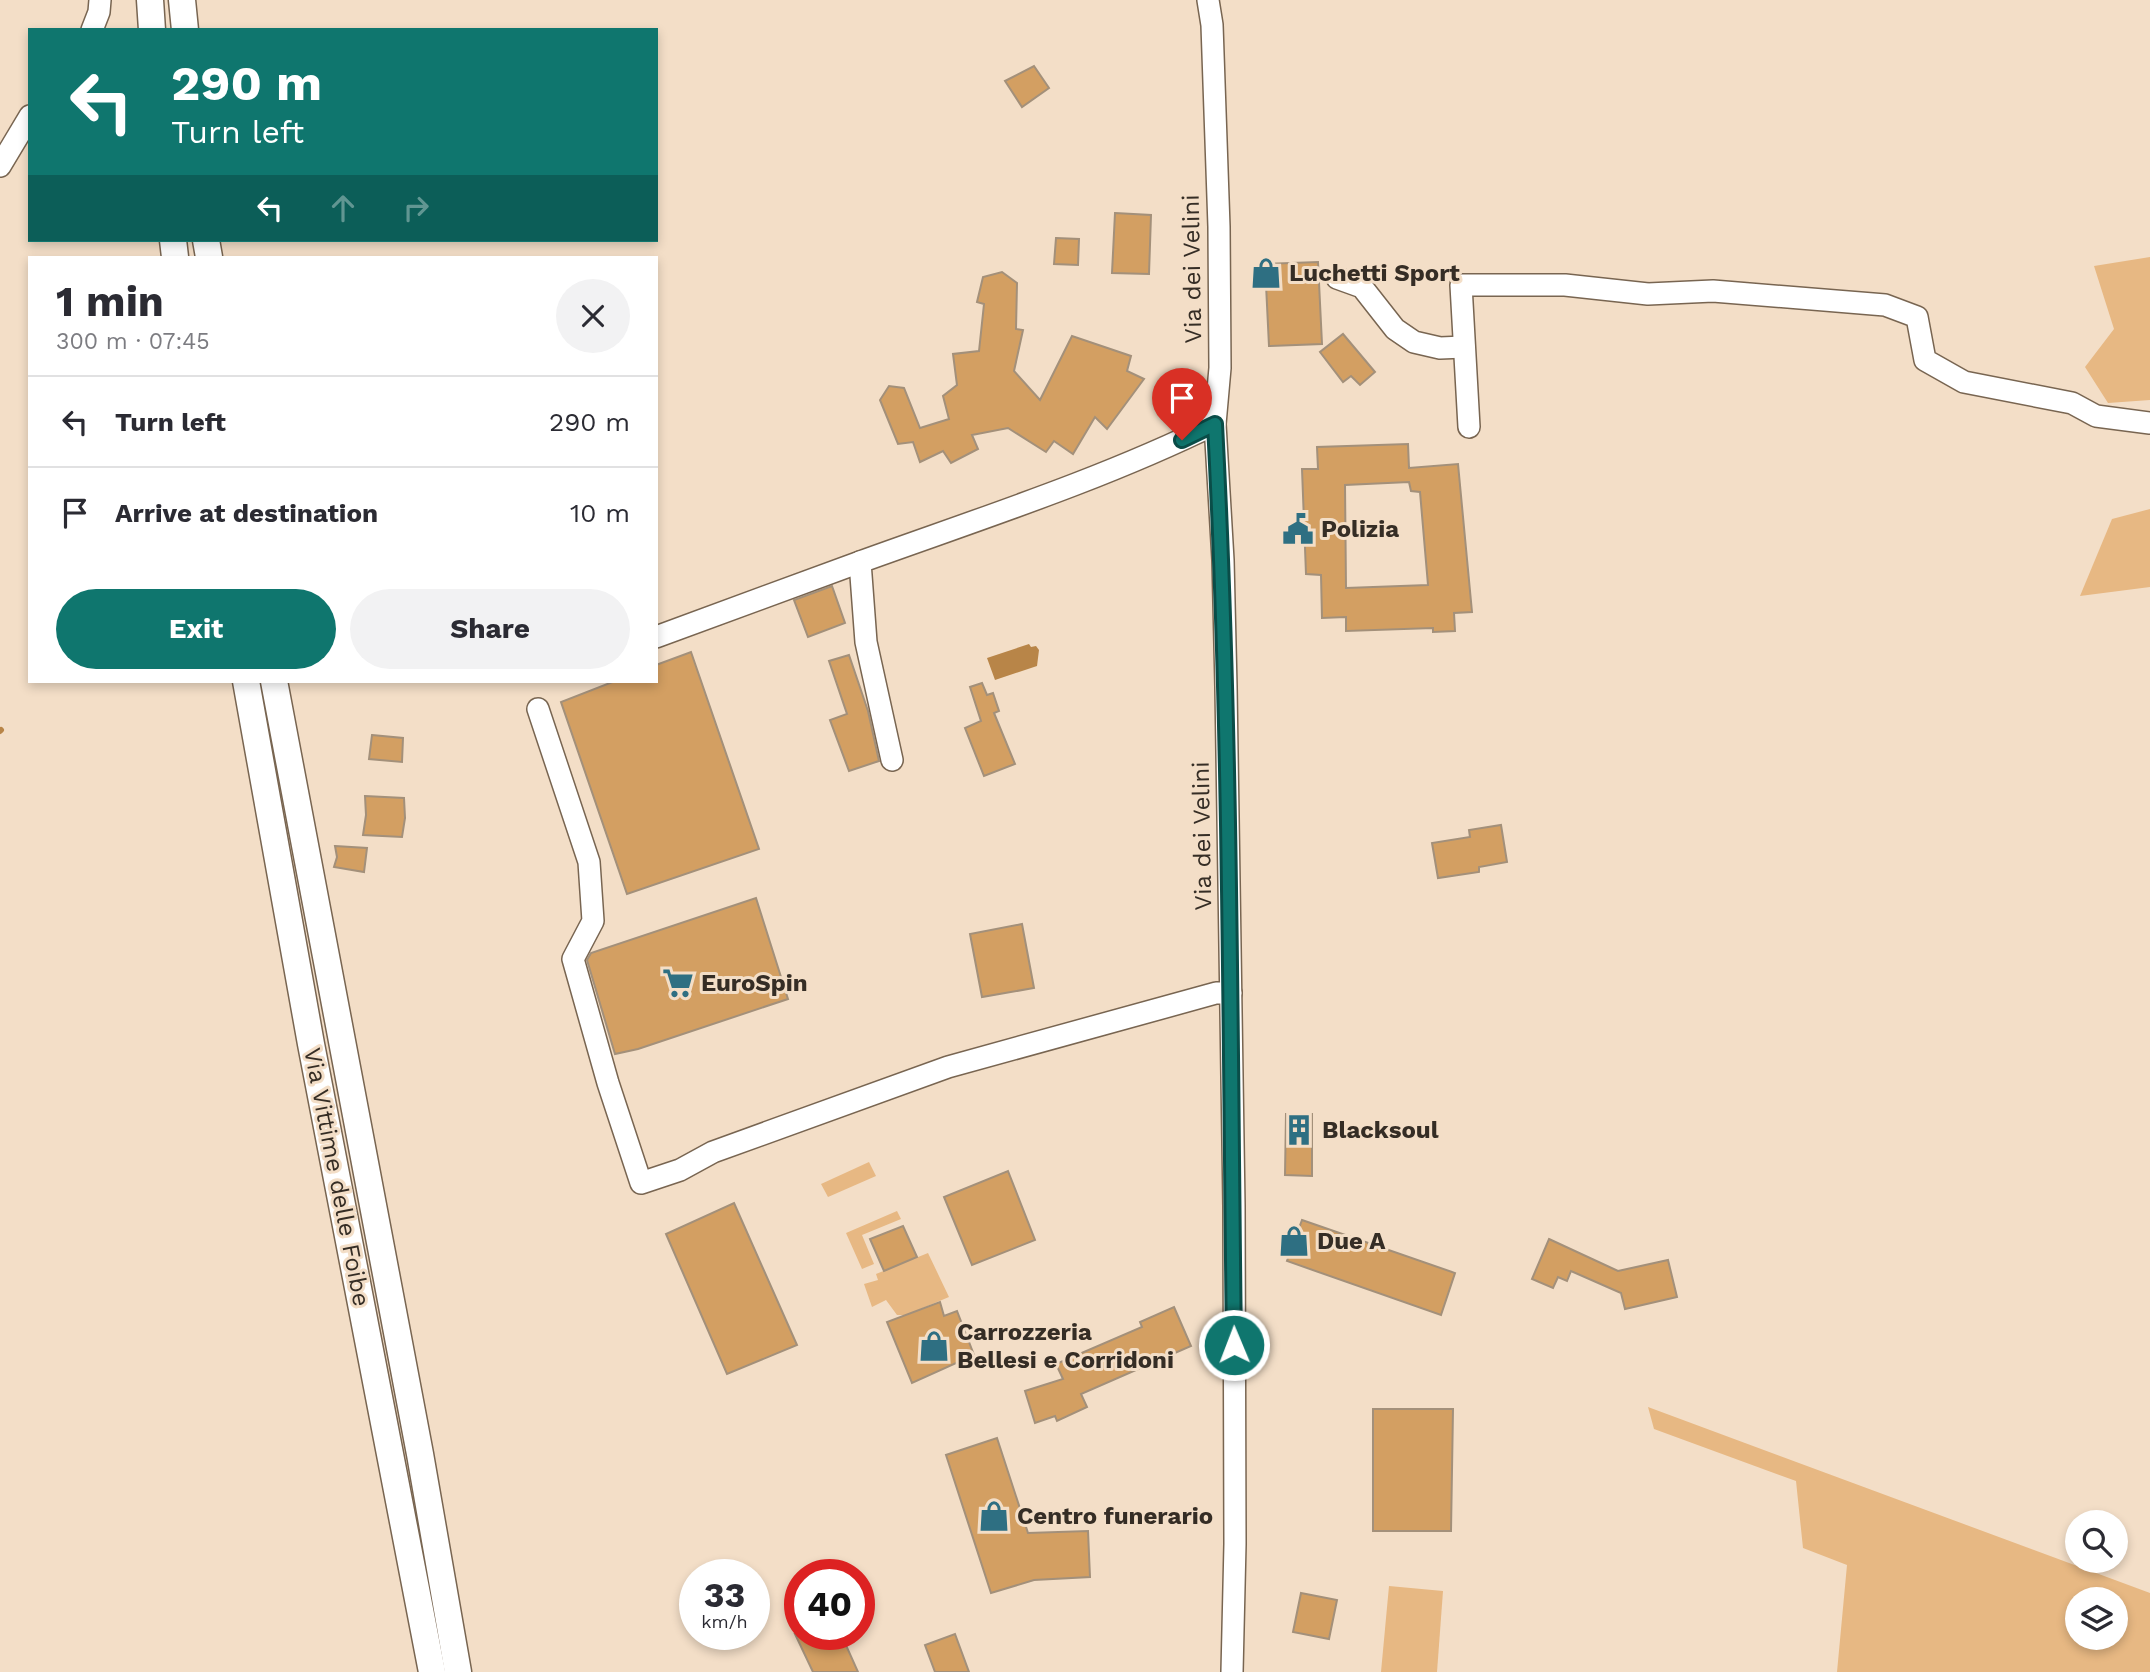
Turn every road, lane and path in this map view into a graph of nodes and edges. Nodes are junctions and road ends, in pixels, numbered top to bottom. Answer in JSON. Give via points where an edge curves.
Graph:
{"nodes":[{"id":1,"x":100,"y":0,"type":"edge"},
{"id":2,"x":150,"y":0,"type":"edge"},
{"id":3,"x":182,"y":0,"type":"edge"},
{"id":4,"x":1208,"y":0,"type":"edge"},
{"id":5,"x":93,"y":28,"type":"edge"},
{"id":6,"x":152,"y":28,"type":"edge"},
{"id":7,"x":184,"y":28,"type":"edge"},
{"id":8,"x":28,"y":119,"type":"edge"},
{"id":9,"x":0,"y":166,"type":"edge"},
{"id":10,"x":1337,"y":278,"type":"dead end"},
{"id":11,"x":1464,"y":347,"type":"junction"},
{"id":12,"x":2150,"y":423,"type":"edge"},
{"id":13,"x":1215,"y":424,"type":"junction"},
{"id":14,"x":1469,"y":427,"type":"dead end"},
{"id":15,"x":860,"y":562,"type":"junction"},
{"id":16,"x":658,"y":635,"type":"edge"},
{"id":17,"x":246,"y":683,"type":"edge"},
{"id":18,"x":274,"y":683,"type":"edge"},
{"id":19,"x":538,"y":709,"type":"dead end"},
{"id":20,"x":892,"y":760,"type":"dead end"},
{"id":21,"x":1231,"y":993,"type":"junction"},
{"id":22,"x":432,"y":1672,"type":"edge"},
{"id":23,"x":458,"y":1672,"type":"edge"},
{"id":24,"x":1231,"y":1672,"type":"edge"}],
"edges":[{"from":1,"to":5,"type":"street"},
{"from":2,"to":6,"type":"main road"},
{"from":3,"to":7,"type":"main road"},
{"from":4,"to":13,"type":"street","name":"Via dei Velini","via":[[1219,227],[1220,368]]},
{"from":8,"to":9,"type":"street"},
{"from":10,"to":11,"type":"street","via":[[1362,287],[1395,328],[1414,342]]},
{"from":11,"to":12,"type":"street","via":[[1461,285],[1565,285],[1648,294],[1713,291],[1885,305],[1917,317],[1925,360],[1964,382],[2072,403],[2096,416]]},
{"from":11,"to":14,"type":"street"},
{"from":13,"to":15,"type":"street","via":[[1054,492]]},
{"from":13,"to":21,"type":"street","name":"Via dei Velini","via":[[1223,560]]},
{"from":15,"to":16,"type":"street"},
{"from":15,"to":20,"type":"street","via":[[866,642]]},
{"from":17,"to":22,"type":"main road","name":"Via Vittime delle Foibe"},
{"from":18,"to":23,"type":"main road","name":"Via Vittime delle Foibe"},
{"from":19,"to":21,"type":"street","via":[[589,862],[593,921],[573,959],[641,1183],[713,1152],[948,1067],[1216,993]]},
{"from":21,"to":24,"type":"street","name":"Via dei Velini","via":[[1235,1544]]}]}
